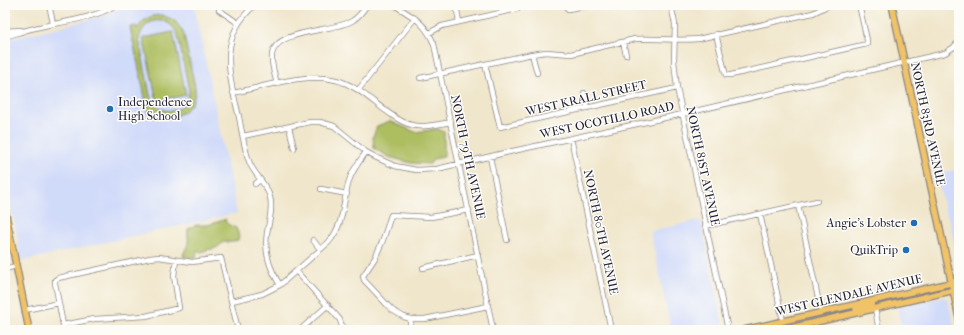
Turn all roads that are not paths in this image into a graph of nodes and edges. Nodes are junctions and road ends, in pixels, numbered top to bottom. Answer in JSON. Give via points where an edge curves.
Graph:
{"nodes":[{"id":1,"x":49,"y":5,"type":"edge"},
{"id":2,"x":116,"y":5,"type":"edge"},
{"id":3,"x":255,"y":5,"type":"edge"},
{"id":4,"x":367,"y":5,"type":"edge"},
{"id":5,"x":394,"y":5,"type":"edge"},
{"id":6,"x":456,"y":5,"type":"edge"},
{"id":7,"x":591,"y":5,"type":"edge"},
{"id":8,"x":671,"y":5,"type":"edge"},
{"id":9,"x":829,"y":5,"type":"edge"},
{"id":10,"x":859,"y":5,"type":"edge"},
{"id":11,"x":892,"y":5,"type":"edge"},
{"id":12,"x":517,"y":7,"type":"edge"},
{"id":13,"x":566,"y":7,"type":"edge"},
{"id":14,"x":219,"y":10,"type":"dead end"},
{"id":15,"x":415,"y":18,"type":"junction"},
{"id":16,"x":459,"y":22,"type":"junction"},
{"id":17,"x":53,"y":23,"type":"junction"},
{"id":18,"x":238,"y":23,"type":"junction"},
{"id":19,"x":24,"y":30,"type":"junction"},
{"id":20,"x":5,"y":31,"type":"edge"},
{"id":21,"x":429,"y":33,"type":"junction"},
{"id":22,"x":716,"y":34,"type":"junction"},
{"id":23,"x":5,"y":37,"type":"edge"},
{"id":24,"x":674,"y":40,"type":"junction"},
{"id":25,"x":959,"y":41,"type":"edge"},
{"id":26,"x":623,"y":42,"type":"junction"},
{"id":27,"x":532,"y":54,"type":"junction"},
{"id":28,"x":626,"y":56,"type":"dead end"},
{"id":29,"x":904,"y":62,"type":"junction"},
{"id":30,"x":485,"y":64,"type":"junction"},
{"id":31,"x":537,"y":73,"type":"dead end"},
{"id":32,"x":441,"y":74,"type":"junction"},
{"id":33,"x":420,"y":78,"type":"dead end"},
{"id":34,"x":277,"y":84,"type":"junction"},
{"id":35,"x":677,"y":88,"type":"junction"},
{"id":36,"x":359,"y":89,"type":"junction"},
{"id":37,"x":233,"y":93,"type":"junction"},
{"id":38,"x":584,"y":93,"type":"dead end"},
{"id":39,"x":588,"y":108,"type":"junction"},
{"id":40,"x":682,"y":114,"type":"junction"},
{"id":41,"x":451,"y":122,"type":"junction"},
{"id":42,"x":289,"y":127,"type":"junction"},
{"id":43,"x":243,"y":136,"type":"junction"},
{"id":44,"x":571,"y":138,"type":"junction"},
{"id":45,"x":294,"y":148,"type":"dead end"},
{"id":46,"x":366,"y":152,"type":"junction"},
{"id":47,"x":490,"y":157,"type":"junction"},
{"id":48,"x":460,"y":165,"type":"junction"},
{"id":49,"x":260,"y":180,"type":"junction"},
{"id":50,"x":255,"y":184,"type":"dead end"},
{"id":51,"x":321,"y":189,"type":"dead end"},
{"id":52,"x":347,"y":194,"type":"junction"},
{"id":53,"x":817,"y":201,"type":"dead end"},
{"id":54,"x":798,"y":205,"type":"junction"},
{"id":55,"x":5,"y":210,"type":"edge"},
{"id":56,"x":469,"y":210,"type":"junction"},
{"id":57,"x":760,"y":214,"type":"junction"},
{"id":58,"x":6,"y":223,"type":"edge"},
{"id":59,"x":705,"y":226,"type":"junction"},
{"id":60,"x":313,"y":240,"type":"dead end"},
{"id":61,"x":507,"y":240,"type":"dead end"},
{"id":62,"x":320,"y":249,"type":"junction"},
{"id":63,"x":478,"y":255,"type":"junction"},
{"id":64,"x":176,"y":260,"type":"junction"},
{"id":65,"x":16,"y":266,"type":"junction"},
{"id":66,"x":5,"y":268,"type":"edge"},
{"id":67,"x":423,"y":268,"type":"dead end"},
{"id":68,"x":296,"y":271,"type":"junction"},
{"id":69,"x":959,"y":280,"type":"edge"},
{"id":70,"x":952,"y":282,"type":"junction"},
{"id":71,"x":280,"y":285,"type":"junction"},
{"id":72,"x":956,"y":290,"type":"edge"},
{"id":73,"x":232,"y":301,"type":"junction"},
{"id":74,"x":872,"y":301,"type":"junction"},
{"id":75,"x":59,"y":303,"type":"junction"},
{"id":76,"x":328,"y":305,"type":"junction"},
{"id":77,"x":488,"y":306,"type":"junction"},
{"id":78,"x":875,"y":309,"type":"junction"},
{"id":79,"x":25,"y":310,"type":"junction"},
{"id":80,"x":821,"y":312,"type":"junction"},
{"id":81,"x":842,"y":316,"type":"junction"},
{"id":82,"x":959,"y":318,"type":"edge"},
{"id":83,"x":411,"y":319,"type":"junction"},
{"id":84,"x":783,"y":321,"type":"junction"},
{"id":85,"x":64,"y":327,"type":"edge"},
{"id":86,"x":29,"y":330,"type":"edge"},
{"id":87,"x":238,"y":330,"type":"edge"},
{"id":88,"x":300,"y":330,"type":"edge"},
{"id":89,"x":343,"y":330,"type":"edge"},
{"id":90,"x":409,"y":330,"type":"edge"},
{"id":91,"x":494,"y":330,"type":"edge"},
{"id":92,"x":611,"y":330,"type":"edge"},
{"id":93,"x":728,"y":330,"type":"edge"},
{"id":94,"x":744,"y":330,"type":"edge"},
{"id":95,"x":782,"y":330,"type":"edge"},
{"id":96,"x":879,"y":330,"type":"edge"}],
"edges":[{"from":1,"to":17,"type":"street"},
{"from":2,"to":17,"type":"street","via":[[93,15]]},
{"from":3,"to":18,"type":"street"},
{"from":4,"to":34,"type":"street","via":[[358,17],[348,23],[278,42],[272,56]]},
{"from":5,"to":15,"type":"street","name":"NORTH 79TH AVENUE"},
{"from":6,"to":16,"type":"street"},
{"from":7,"to":13,"type":"street"},
{"from":8,"to":24,"type":"street","name":"NORTH 81ST AVENUE"},
{"from":9,"to":22,"type":"street","via":[[813,13]]},
{"from":10,"to":22,"type":"street","via":[[867,44],[726,75]]},
{"from":11,"to":29,"type":"main road","name":"NORTH 83RD AVENUE"},
{"from":12,"to":16,"type":"street"},
{"from":14,"to":18,"type":"street"},
{"from":15,"to":21,"type":"street","name":"NORTH 79TH AVENUE"},
{"from":15,"to":36,"type":"street"},
{"from":16,"to":21,"type":"street"},
{"from":17,"to":19,"type":"street"},
{"from":18,"to":37,"type":"street","via":[[232,35],[228,54]]},
{"from":19,"to":20,"type":"street"},
{"from":19,"to":23,"type":"street"},
{"from":21,"to":32,"type":"street","name":"NORTH 79TH AVENUE"},
{"from":22,"to":24,"type":"street","via":[[690,40]]},
{"from":24,"to":26,"type":"street","via":[[646,38]]},
{"from":24,"to":35,"type":"street","name":"NORTH 81ST AVENUE"},
{"from":25,"to":29,"type":"street","name":"WEST OCOTILLO ROAD","via":[[945,53]]},
{"from":26,"to":27,"type":"street","via":[[571,54]]},
{"from":26,"to":28,"type":"street"},
{"from":27,"to":30,"type":"street"},
{"from":27,"to":31,"type":"street"},
{"from":29,"to":40,"type":"street","name":"WEST OCOTILLO ROAD"},
{"from":29,"to":70,"type":"main road","name":"NORTH 83RD AVENUE"},
{"from":30,"to":32,"type":"street"},
{"from":30,"to":39,"type":"street","name":"WEST KRALL STREET","via":[[500,127]]},
{"from":32,"to":33,"type":"street"},
{"from":32,"to":41,"type":"street","name":"NORTH 79TH AVENUE"},
{"from":34,"to":36,"type":"street","via":[[308,78],[326,78]]},
{"from":34,"to":37,"type":"street"},
{"from":35,"to":39,"type":"street","name":"WEST KRALL STREET"},
{"from":35,"to":40,"type":"street","name":"NORTH 81ST AVENUE"},
{"from":36,"to":41,"type":"street","via":[[408,124],[426,126]]},
{"from":37,"to":43,"type":"street"},
{"from":38,"to":39,"type":"street"},
{"from":40,"to":44,"type":"street","name":"WEST OCOTILLO ROAD"},
{"from":40,"to":59,"type":"street","name":"NORTH 81ST AVENUE"},
{"from":41,"to":48,"type":"street","name":"NORTH 79TH AVENUE"},
{"from":42,"to":43,"type":"street","name":"WEST OCOTILLO ROAD"},
{"from":42,"to":45,"type":"street"},
{"from":42,"to":46,"type":"street","name":"WEST OCOTILLO ROAD","via":[[310,122],[326,123],[341,131]]},
{"from":43,"to":49,"type":"street","via":[[250,164]]},
{"from":44,"to":47,"type":"street","name":"WEST OCOTILLO ROAD"},
{"from":44,"to":92,"type":"street","name":"NORTH 80TH AVENUE"},
{"from":46,"to":48,"type":"street","name":"WEST OCOTILLO ROAD","via":[[405,169],[437,170]]},
{"from":46,"to":52,"type":"street","via":[[349,181]]},
{"from":47,"to":48,"type":"street","name":"WEST OCOTILLO ROAD"},
{"from":47,"to":61,"type":"street"},
{"from":48,"to":56,"type":"street","name":"NORTH 79TH AVENUE"},
{"from":49,"to":50,"type":"street"},
{"from":49,"to":71,"type":"street","via":[[268,190],[272,206],[267,235],[267,256]]},
{"from":51,"to":52,"type":"street"},
{"from":52,"to":62,"type":"street","via":[[336,234]]},
{"from":53,"to":54,"type":"street"},
{"from":54,"to":57,"type":"street"},
{"from":54,"to":80,"type":"street"},
{"from":55,"to":58,"type":"main road"},
{"from":56,"to":63,"type":"street","name":"NORTH 79TH AVENUE"},
{"from":56,"to":83,"type":"street","via":[[430,217],[391,215],[375,258],[363,276],[392,310]]},
{"from":57,"to":59,"type":"street"},
{"from":57,"to":84,"type":"street"},
{"from":58,"to":65,"type":"main road"},
{"from":59,"to":93,"type":"street","name":"NORTH 81ST AVENUE"},
{"from":60,"to":62,"type":"street"},
{"from":62,"to":68,"type":"street"},
{"from":63,"to":67,"type":"street"},
{"from":63,"to":77,"type":"street","name":"NORTH 79TH AVENUE"},
{"from":64,"to":73,"type":"street","via":[[199,262],[221,258]]},
{"from":64,"to":75,"type":"street","via":[[150,258],[55,280]]},
{"from":64,"to":85,"type":"street","via":[[174,281],[179,308],[146,316],[94,319]]},
{"from":65,"to":66,"type":"street"},
{"from":65,"to":79,"type":"main road"},
{"from":68,"to":71,"type":"street"},
{"from":68,"to":76,"type":"street"},
{"from":69,"to":70,"type":"main road","name":"WEST GLENDALE AVENUE"},
{"from":70,"to":72,"type":"main road","name":"NORTH 83RD AVENUE"},
{"from":70,"to":74,"type":"main road","name":"WEST GLENDALE AVENUE"},
{"from":71,"to":73,"type":"street","via":[[259,295]]},
{"from":72,"to":78,"type":"main road","name":"WEST GLENDALE AVENUE"},
{"from":72,"to":82,"type":"main road","name":"NORTH 83RD AVENUE"},
{"from":73,"to":87,"type":"street"},
{"from":74,"to":80,"type":"main road","name":"WEST GLENDALE AVENUE"},
{"from":74,"to":81,"type":"main road","via":[[871,306],[852,310]]},
{"from":75,"to":79,"type":"street"},
{"from":75,"to":85,"type":"street"},
{"from":76,"to":88,"type":"street"},
{"from":76,"to":89,"type":"street","via":[[340,320]]},
{"from":77,"to":83,"type":"street","via":[[425,319]]},
{"from":77,"to":91,"type":"street","name":"NORTH 79TH AVENUE"},
{"from":78,"to":81,"type":"main road","name":"WEST GLENDALE AVENUE"},
{"from":78,"to":96,"type":"street"},
{"from":79,"to":86,"type":"main road"},
{"from":80,"to":84,"type":"main road","name":"WEST GLENDALE AVENUE"},
{"from":81,"to":95,"type":"main road","name":"WEST GLENDALE AVENUE"},
{"from":83,"to":90,"type":"street"},
{"from":84,"to":94,"type":"main road","name":"WEST GLENDALE AVENUE"}]}
